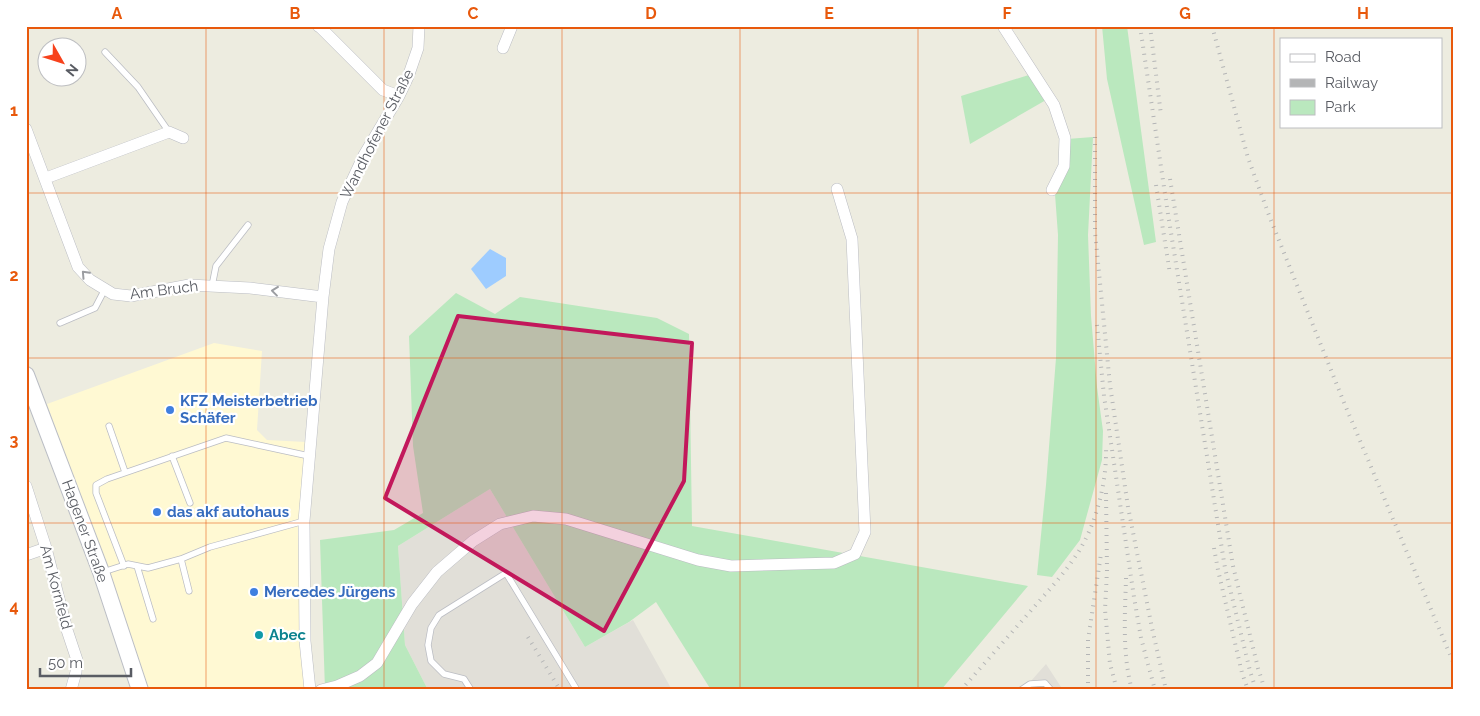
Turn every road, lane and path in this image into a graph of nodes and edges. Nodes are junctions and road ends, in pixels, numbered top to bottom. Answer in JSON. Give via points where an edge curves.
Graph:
{"nodes":[{"id":1,"x":318,"y":26,"type":"edge"},
{"id":2,"x":419,"y":26,"type":"edge"},
{"id":3,"x":512,"y":26,"type":"edge"},
{"id":4,"x":1003,"y":26,"type":"edge"},
{"id":5,"x":503,"y":48,"type":"dead end"},
{"id":6,"x":105,"y":52,"type":"dead end"},
{"id":7,"x":399,"y":96,"type":"junction"},
{"id":8,"x":26,"y":129,"type":"edge"},
{"id":9,"x":169,"y":132,"type":"junction"},
{"id":10,"x":183,"y":138,"type":"dead end"},
{"id":11,"x":46,"y":178,"type":"junction"},
{"id":12,"x":837,"y":189,"type":"dead end"},
{"id":13,"x":1052,"y":190,"type":"dead end"},
{"id":14,"x":248,"y":225,"type":"dead end"},
{"id":15,"x":212,"y":286,"type":"junction"},
{"id":16,"x":105,"y":289,"type":"junction"},
{"id":17,"x":323,"y":297,"type":"junction"},
{"id":18,"x":60,"y":322,"type":"dead end"},
{"id":19,"x":26,"y":374,"type":"edge"},
{"id":20,"x":109,"y":426,"type":"dead end"},
{"id":21,"x":172,"y":456,"type":"junction"},
{"id":22,"x":309,"y":456,"type":"junction"},
{"id":23,"x":125,"y":472,"type":"junction"},
{"id":24,"x":26,"y":486,"type":"edge"},
{"id":25,"x":190,"y":503,"type":"dead end"},
{"id":26,"x":304,"y":520,"type":"junction"},
{"id":27,"x":46,"y":548,"type":"junction"},
{"id":28,"x":26,"y":555,"type":"edge"},
{"id":29,"x":181,"y":559,"type":"junction"},
{"id":30,"x":124,"y":566,"type":"junction"},
{"id":31,"x":137,"y":566,"type":"junction"},
{"id":32,"x":101,"y":572,"type":"junction"},
{"id":33,"x":189,"y":591,"type":"dead end"},
{"id":34,"x":154,"y":619,"type":"dead end"},
{"id":35,"x":71,"y":690,"type":"edge"},
{"id":36,"x":140,"y":690,"type":"edge"},
{"id":37,"x":310,"y":690,"type":"edge"},
{"id":38,"x":321,"y":690,"type":"edge"},
{"id":39,"x":471,"y":690,"type":"edge"},
{"id":40,"x":577,"y":690,"type":"edge"},
{"id":41,"x":1021,"y":690,"type":"edge"},
{"id":42,"x":1051,"y":690,"type":"edge"}],
"edges":[{"from":1,"to":7,"type":"street","via":[[383,90]]},
{"from":2,"to":7,"type":"street","name":"Wandhofener Straße","via":[[418,48]]},
{"from":3,"to":5,"type":"street"},
{"from":4,"to":13,"type":"street","via":[[1054,105],[1065,138],[1064,166]]},
{"from":6,"to":9,"type":"lane","via":[[138,87]]},
{"from":7,"to":17,"type":"street","name":"Wandhofener Straße","via":[[364,155],[342,202],[329,249]]},
{"from":8,"to":11,"type":"street","name":"Am Bruch"},
{"from":9,"to":10,"type":"street"},
{"from":9,"to":11,"type":"street"},
{"from":16,"to":11,"type":"street","name":"Am Bruch","one_way":true,"via":[[78,267]]},
{"from":12,"to":38,"type":"street","via":[[852,239],[865,532],[855,554],[834,563],[731,566],[698,560],[566,519],[533,516],[500,524],[473,541],[437,572],[412,604],[377,663],[360,676]]},
{"from":14,"to":15,"type":"lane","via":[[216,266]]},
{"from":15,"to":16,"type":"street","name":"Am Bruch","via":[[189,285],[131,296],[113,294]]},
{"from":17,"to":15,"type":"street","name":"Am Bruch","one_way":true},
{"from":16,"to":18,"type":"lane","via":[[95,308]]},
{"from":17,"to":22,"type":"street","name":"Wandhofener Straße"},
{"from":19,"to":32,"type":"main road","name":"Hagener Straße"},
{"from":20,"to":23,"type":"lane"},
{"from":21,"to":22,"type":"lane","via":[[226,438]]},
{"from":21,"to":23,"type":"lane"},
{"from":21,"to":25,"type":"lane"},
{"from":22,"to":26,"type":"street","name":"Wandhofener Straße"},
{"from":23,"to":30,"type":"lane","via":[[96,485]]},
{"from":24,"to":27,"type":"street","name":"Am Kornfeld"},
{"from":26,"to":29,"type":"lane","via":[[210,547]]},
{"from":26,"to":37,"type":"street","name":"Wandhofener Straße","via":[[305,641]]},
{"from":27,"to":28,"type":"street"},
{"from":27,"to":35,"type":"street","name":"Am Kornfeld","via":[[76,660]]},
{"from":29,"to":31,"type":"lane","via":[[148,568]]},
{"from":29,"to":33,"type":"lane"},
{"from":30,"to":31,"type":"lane"},
{"from":30,"to":32,"type":"lane"},
{"from":31,"to":34,"type":"lane"},
{"from":32,"to":36,"type":"main road","name":"Hagener Straße"},
{"from":39,"to":40,"type":"lane","via":[[464,679],[444,674],[431,661],[428,645],[431,628],[439,615],[506,573]]},
{"from":41,"to":42,"type":"lane","via":[[1030,684],[1045,683]]}]}
